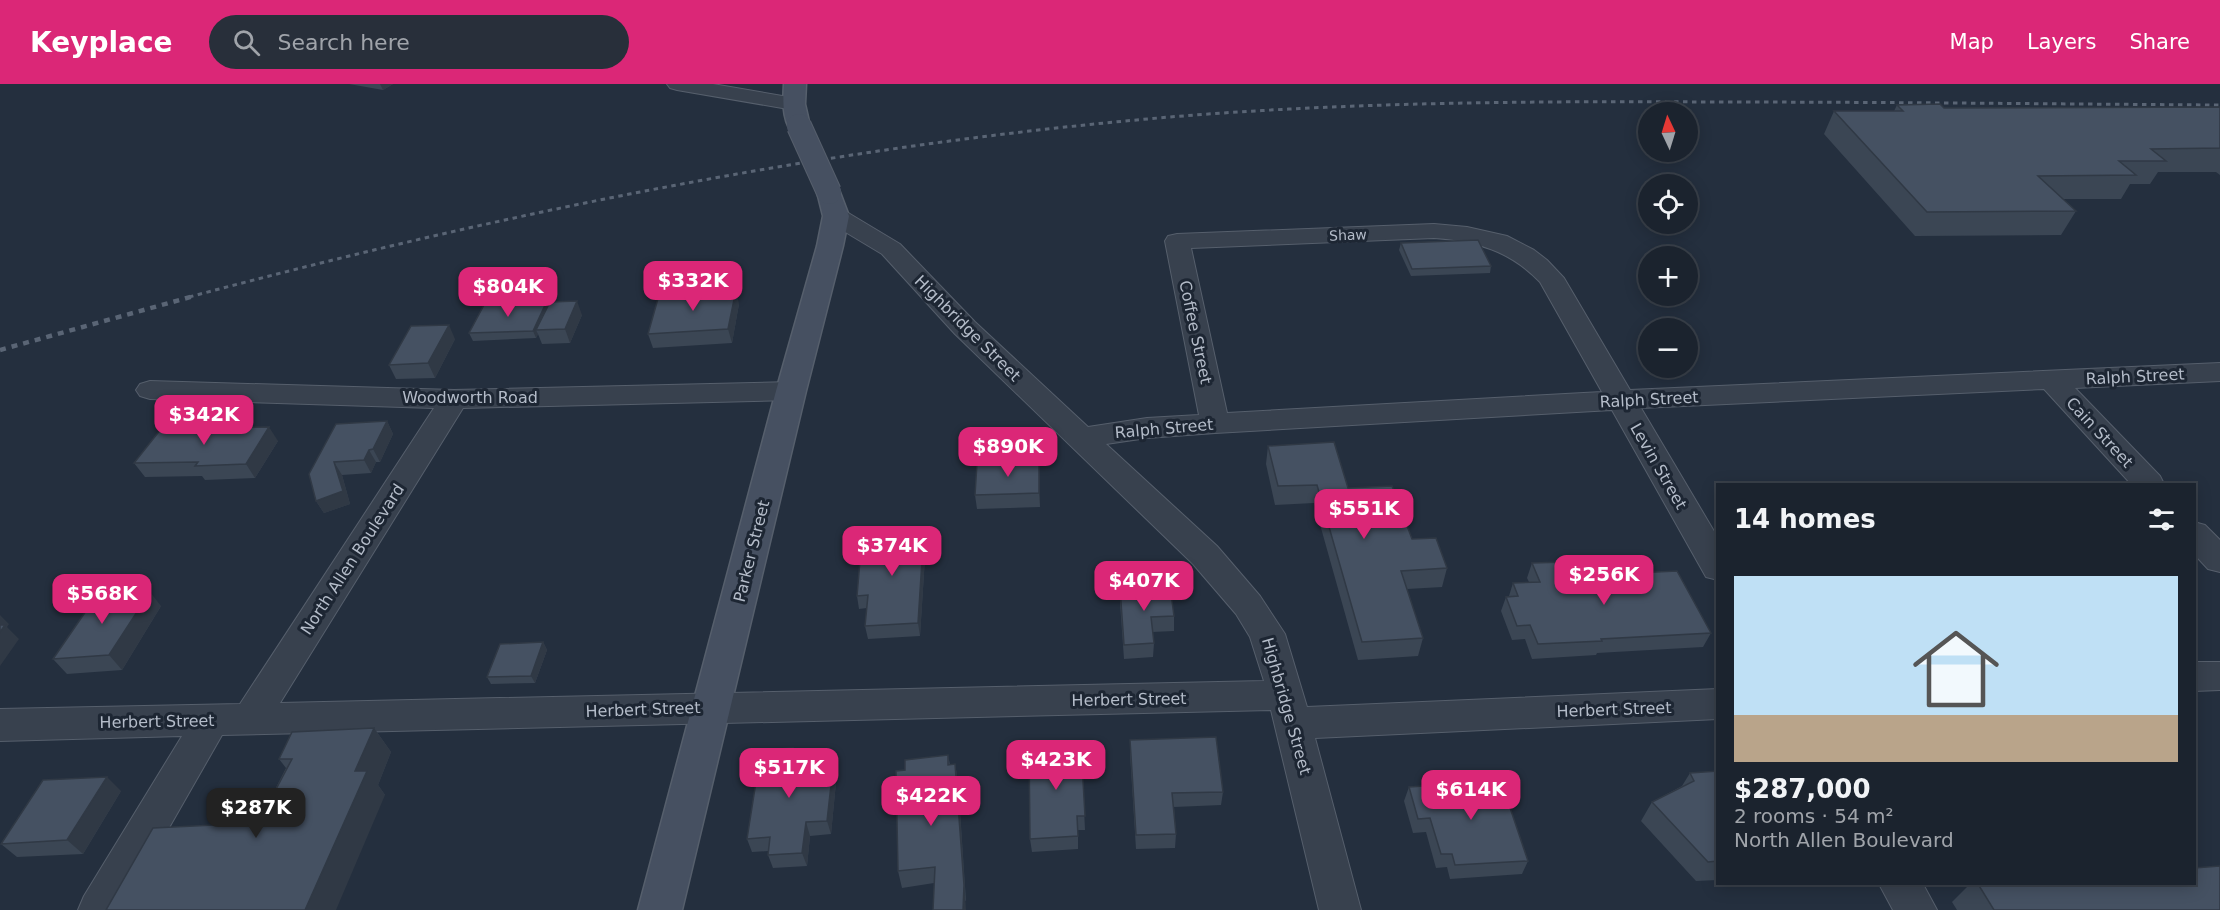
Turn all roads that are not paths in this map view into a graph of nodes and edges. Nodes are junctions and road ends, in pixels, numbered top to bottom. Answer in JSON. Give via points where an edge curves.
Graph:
{"nodes":[{"id":1,"x":677,"y":84,"type":"edge"},
{"id":2,"x":796,"y":105,"type":"edge"},
{"id":3,"x":832,"y":204,"type":"junction"},
{"id":4,"x":1177,"y":241,"type":"joint"},
{"id":5,"x":1516,"y":249,"type":"joint"},
{"id":6,"x":2220,"y":372,"type":"edge"},
{"id":7,"x":2051,"y":380,"type":"junction"},
{"id":8,"x":150,"y":390,"type":"dead end"},
{"id":9,"x":791,"y":391,"type":"junction"},
{"id":10,"x":454,"y":399,"type":"junction"},
{"id":11,"x":1621,"y":400,"type":"junction"},
{"id":12,"x":1215,"y":423,"type":"junction"},
{"id":13,"x":1079,"y":438,"type":"junction"},
{"id":14,"x":2148,"y":483,"type":"edge"},
{"id":15,"x":2196,"y":535,"type":"edge"},
{"id":16,"x":2220,"y":560,"type":"edge"},
{"id":17,"x":1716,"y":565,"type":"edge"},
{"id":18,"x":2220,"y":676,"type":"edge"},
{"id":19,"x":2196,"y":677,"type":"edge"},
{"id":20,"x":1716,"y":704,"type":"edge"},
{"id":21,"x":712,"y":707,"type":"junction"},
{"id":22,"x":1290,"y":709,"type":"junction"},
{"id":23,"x":250,"y":719,"type":"junction"},
{"id":24,"x":212,"y":720,"type":"junction"},
{"id":25,"x":0,"y":725,"type":"edge"},
{"id":26,"x":1901,"y":885,"type":"edge"},
{"id":27,"x":99,"y":910,"type":"edge"},
{"id":28,"x":660,"y":910,"type":"edge"},
{"id":29,"x":1340,"y":910,"type":"edge"},
{"id":30,"x":1916,"y":910,"type":"edge"}],
"edges":[{"from":1,"to":2,"type":"street"},
{"from":2,"to":3,"type":"street","bridge":true},
{"from":3,"to":9,"type":"street","name":"Parker Street","via":[[830,246]]},
{"from":3,"to":13,"type":"street","name":"Highbridge Street","via":[[891,249],[965,328]]},
{"from":4,"to":5,"type":"street","name":"Shaw","via":[[1434,231],[1491,238]]},
{"from":4,"to":12,"type":"street","name":"Coffee Street"},
{"from":5,"to":11,"type":"street","name":"Levin Street","via":[[1537,262],[1551,278]]},
{"from":6,"to":7,"type":"street","name":"Ralph Street"},
{"from":7,"to":11,"type":"street","name":"Ralph Street"},
{"from":7,"to":14,"type":"street","name":"Cain Street"},
{"from":8,"to":10,"type":"street","name":"Woodworth Road"},
{"from":9,"to":10,"type":"street","name":"Woodworth Road"},
{"from":9,"to":21,"type":"street","name":"Parker Street"},
{"from":10,"to":23,"type":"street","name":"North Allen Boulevard"},
{"from":11,"to":12,"type":"street","name":"Ralph Street"},
{"from":11,"to":17,"type":"street","name":"Levin Street"},
{"from":12,"to":13,"type":"street","name":"Ralph Street"},
{"from":13,"to":22,"type":"street","name":"Highbridge Street","via":[[1227,580],[1267,634]]},
{"from":15,"to":16,"type":"street"},
{"from":18,"to":19,"type":"street"},
{"from":20,"to":22,"type":"street","name":"Herbert Street"},
{"from":21,"to":22,"type":"street","name":"Herbert Street"},
{"from":21,"to":23,"type":"street","name":"Herbert Street"},
{"from":21,"to":28,"type":"street","name":"Parker Street"},
{"from":22,"to":29,"type":"street","name":"Highbridge Street"},
{"from":23,"to":24,"type":"street","name":"Herbert Street"},
{"from":24,"to":25,"type":"street","name":"Herbert Street"},
{"from":24,"to":27,"type":"street"},
{"from":26,"to":30,"type":"street"}]}
